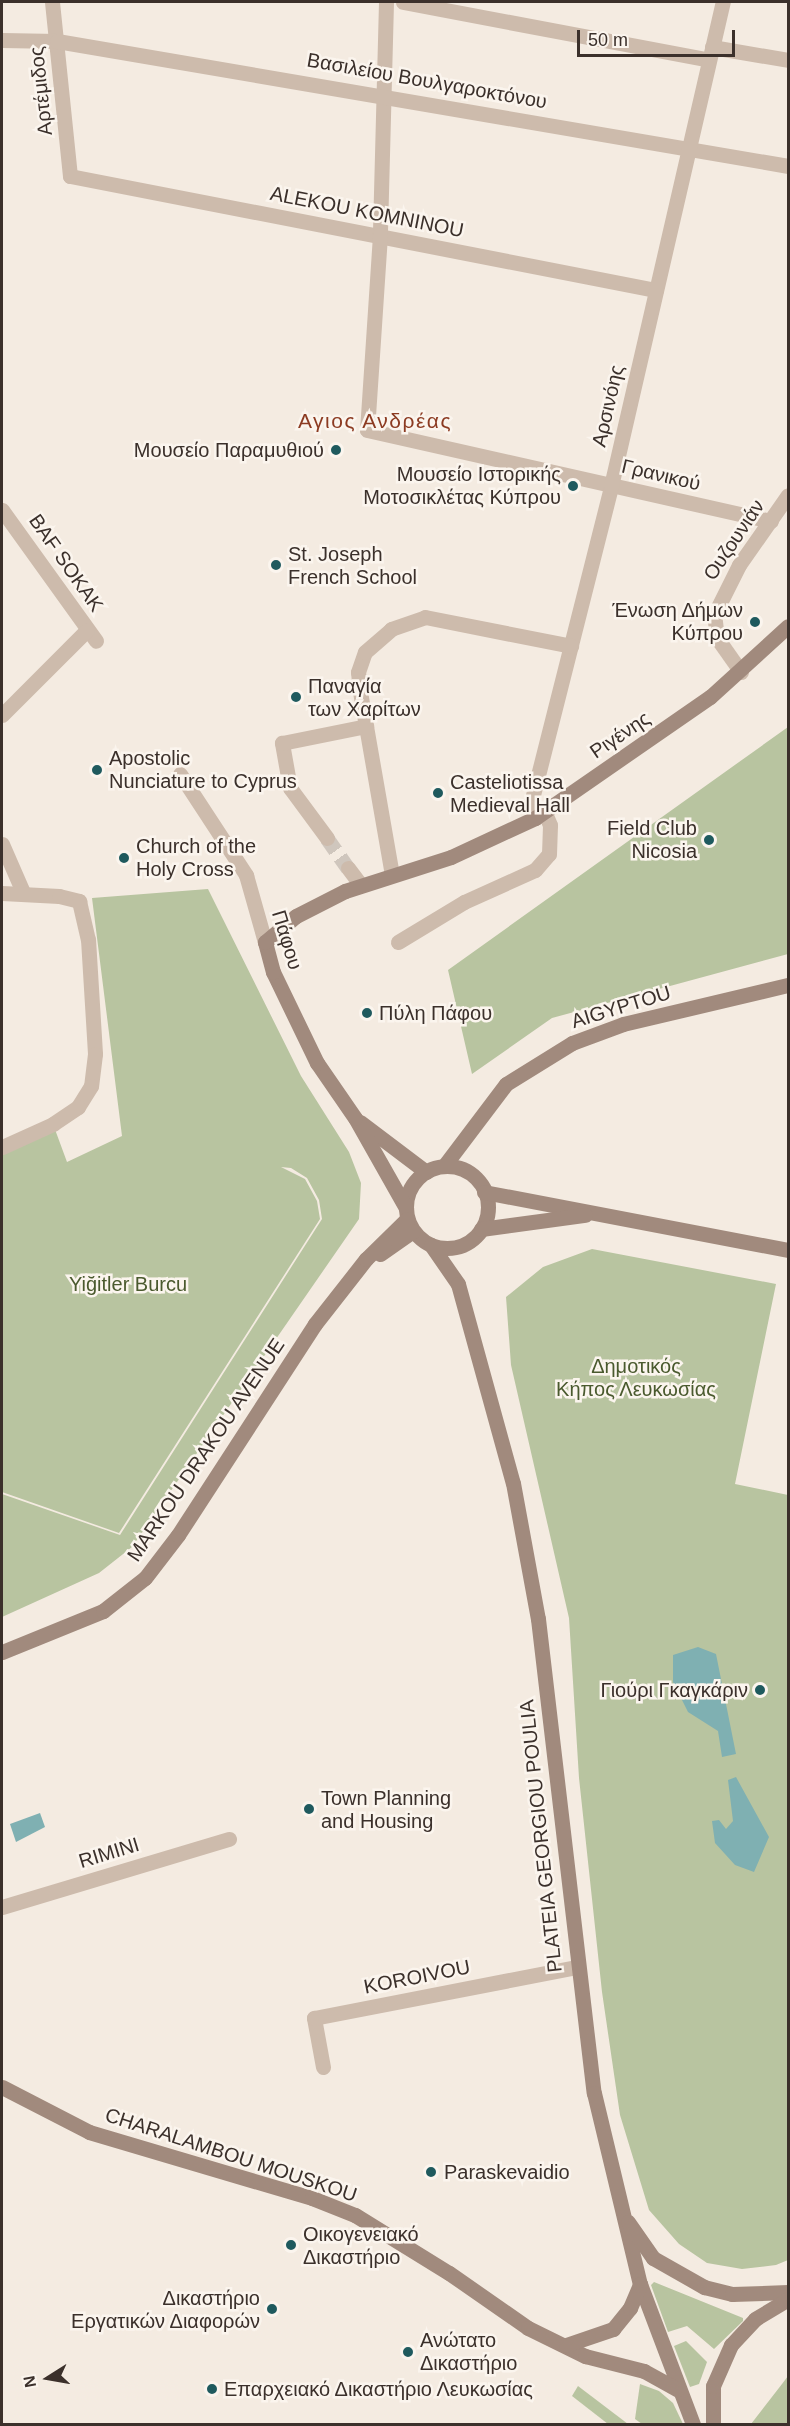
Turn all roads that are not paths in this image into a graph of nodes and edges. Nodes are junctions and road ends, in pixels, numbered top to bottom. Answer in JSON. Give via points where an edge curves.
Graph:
{"nodes":[{"id":1,"x":52,"y":2,"type":"edge"},
{"id":2,"x":386,"y":2,"type":"edge"},
{"id":3,"x":403,"y":2,"type":"edge"},
{"id":4,"x":723,"y":2,"type":"edge"},
{"id":5,"x":2,"y":40,"type":"edge"},
{"id":6,"x":57,"y":41,"type":"junction"},
{"id":7,"x":710,"y":53,"type":"junction"},
{"id":8,"x":789,"y":60,"type":"edge"},
{"id":9,"x":383,"y":94,"type":"junction"},
{"id":10,"x":688,"y":147,"type":"junction"},
{"id":11,"x":789,"y":166,"type":"edge"},
{"id":12,"x":70,"y":176,"type":"joint"},
{"id":13,"x":380,"y":235,"type":"junction"},
{"id":14,"x":656,"y":290,"type":"junction"},
{"id":15,"x":612,"y":486,"type":"junction"},
{"id":16,"x":789,"y":495,"type":"edge"},
{"id":17,"x":2,"y":510,"type":"edge"},
{"id":18,"x":771,"y":521,"type":"junction"},
{"id":19,"x":789,"y":626,"type":"edge"},
{"id":20,"x":571,"y":646,"type":"junction"},
{"id":21,"x":741,"y":672,"type":"junction"},
{"id":22,"x":2,"y":716,"type":"edge"},
{"id":23,"x":366,"y":726,"type":"junction"},
{"id":24,"x":180,"y":774,"type":"dead end"},
{"id":25,"x":540,"y":815,"type":"junction"},
{"id":26,"x":327,"y":838,"type":"tunnel mouth"},
{"id":27,"x":2,"y":844,"type":"edge"},
{"id":28,"x":348,"y":868,"type":"tunnel mouth"},
{"id":29,"x":392,"y":875,"type":"junction"},
{"id":30,"x":360,"y":884,"type":"junction"},
{"id":31,"x":23,"y":892,"type":"junction"},
{"id":32,"x":2,"y":893,"type":"edge"},
{"id":33,"x":266,"y":942,"type":"junction"},
{"id":34,"x":398,"y":942,"type":"dead end"},
{"id":35,"x":789,"y":986,"type":"edge"},
{"id":36,"x":355,"y":1118,"type":"junction"},
{"id":37,"x":2,"y":1147,"type":"edge"},
{"id":38,"x":444,"y":1166,"type":"junction"},
{"id":39,"x":426,"y":1172,"type":"junction"},
{"id":40,"x":484,"y":1192,"type":"junction"},
{"id":41,"x":597,"y":1214,"type":"junction"},
{"id":42,"x":409,"y":1219,"type":"junction"},
{"id":43,"x":481,"y":1229,"type":"junction"},
{"id":44,"x":431,"y":1245,"type":"junction"},
{"id":45,"x":789,"y":1250,"type":"edge"},
{"id":46,"x":2,"y":1652,"type":"edge"},
{"id":47,"x":229,"y":1839,"type":"dead end"},
{"id":48,"x":2,"y":1908,"type":"edge"},
{"id":49,"x":577,"y":1967,"type":"junction"},
{"id":50,"x":323,"y":2067,"type":"dead end"},
{"id":51,"x":2,"y":2087,"type":"edge"},
{"id":52,"x":619,"y":2207,"type":"junction"},
{"id":53,"x":640,"y":2284,"type":"junction"},
{"id":54,"x":789,"y":2292,"type":"edge"},
{"id":55,"x":789,"y":2300,"type":"edge"},
{"id":56,"x":566,"y":2345,"type":"junction"},
{"id":57,"x":677,"y":2389,"type":"junction"},
{"id":58,"x":693,"y":2424,"type":"edge"},
{"id":59,"x":713,"y":2424,"type":"edge"}],
"edges":[{"from":1,"to":6,"type":"street","name":"Αρτέμιδος"},
{"from":2,"to":9,"type":"street"},
{"from":3,"to":7,"type":"street"},
{"from":4,"to":7,"type":"street","name":"Αρσινόης"},
{"from":5,"to":6,"type":"street","name":"Βασιλείου Βουλγαροκτόνου"},
{"from":6,"to":9,"type":"street","name":"Βασιλείου Βουλγαροκτόνου"},
{"from":6,"to":12,"type":"street","name":"Αρτέμιδος"},
{"from":7,"to":8,"type":"street"},
{"from":7,"to":10,"type":"street","name":"Αρσινόης"},
{"from":9,"to":10,"type":"street","name":"Βασιλείου Βουλγαροκτόνου"},
{"from":9,"to":13,"type":"street"},
{"from":10,"to":11,"type":"street","name":"Βασιλείου Βουλγαροκτόνου"},
{"from":10,"to":14,"type":"street","name":"Αρσινόης"},
{"from":12,"to":13,"type":"street","name":"ALEKOU KOMNINOU"},
{"from":13,"to":14,"type":"street","name":"ALEKOU KOMNINOU"},
{"from":13,"to":15,"type":"street","name":"Γρανικού","via":[[367,430]]},
{"from":14,"to":15,"type":"street","name":"Αρσινόης"},
{"from":15,"to":18,"type":"street","name":"Γρανικού"},
{"from":15,"to":20,"type":"street","name":"Αρσινόης"},
{"from":16,"to":18,"type":"street","name":"Ουζουνιάν"},
{"from":17,"to":22,"type":"street","name":"BAF SOKAK","via":[[92,635]]},
{"from":18,"to":21,"type":"street","name":"Ουζουνιάν","via":[[739,564],[714,615],[717,638]]},
{"from":19,"to":21,"type":"main road","name":"Ριγένης"},
{"from":20,"to":23,"type":"street","via":[[425,617],[379,636],[360,660],[358,672]]},
{"from":20,"to":25,"type":"street","name":"Αρσινόης","via":[[531,802]]},
{"from":21,"to":25,"type":"main road","name":"Ριγένης"},
{"from":23,"to":26,"type":"street","via":[[282,743],[290,788]]},
{"from":23,"to":29,"type":"street"},
{"from":24,"to":33,"type":"street","name":"Πάφου","via":[[246,875]]},
{"from":25,"to":29,"type":"main road","name":"Ριγένης","via":[[471,849]]},
{"from":25,"to":34,"type":"street","name":"Αρσινόης","via":[[550,825],[549,854],[535,870],[464,902]]},
{"from":27,"to":31,"type":"street"},
{"from":28,"to":30,"type":"street"},
{"from":29,"to":30,"type":"main road","name":"Ριγένης"},
{"from":30,"to":33,"type":"main road","name":"Ριγένης","via":[[296,916]]},
{"from":31,"to":32,"type":"street"},
{"from":31,"to":37,"type":"street","via":[[79,901],[92,977],[95,1054],[91,1086],[68,1115]]},
{"from":33,"to":36,"type":"main road","name":"Πάφου","via":[[273,972],[317,1063]]},
{"from":35,"to":38,"type":"main road","name":"AIGYPTOU","via":[[623,1024],[572,1043],[506,1084]]},
{"from":36,"to":39,"type":"main road","name":"Πάφου"},
{"from":36,"to":42,"type":"main road","name":"Πάφου"},
{"from":38,"to":39,"type":"main road"},
{"from":38,"to":40,"type":"main road","via":[[467,1172]]},
{"from":39,"to":42,"type":"main road","via":[[409,1191]]},
{"from":40,"to":41,"type":"main road"},
{"from":40,"to":43,"type":"main road","via":[[487,1210]]},
{"from":41,"to":43,"type":"main road"},
{"from":41,"to":45,"type":"main road"},
{"from":42,"to":44,"type":"main road"},
{"from":42,"to":46,"type":"main road","name":"MARKOU DRAKOU AVENUE","via":[[387,1250],[366,1259],[315,1324],[146,1578],[103,1611]]},
{"from":43,"to":44,"type":"main road","via":[[457,1247]]},
{"from":44,"to":49,"type":"main road","name":"PLATEIA GEORGIOU POULIA","via":[[458,1284],[515,1494],[538,1619]]},
{"from":47,"to":48,"type":"street","name":"RIMINI"},
{"from":49,"to":50,"type":"street","name":"KOROIVOU","via":[[314,2018]]},
{"from":49,"to":52,"type":"main road","name":"PLATEIA GEORGIOU POULIA","via":[[594,2093]]},
{"from":51,"to":56,"type":"main road","name":"CHARALAMBOU MOUSKOU","via":[[89,2132],[312,2198],[355,2215],[528,2328]]},
{"from":52,"to":53,"type":"main road","name":"PLATEIA GEORGIOU POULIA"},
{"from":52,"to":54,"type":"main road","via":[[640,2243],[671,2271],[732,2294]]},
{"from":53,"to":56,"type":"main road","via":[[630,2308],[613,2329]]},
{"from":53,"to":57,"type":"main road","name":"PLATEIA GEORGIOU POULIA"},
{"from":55,"to":59,"type":"main road","via":[[755,2319],[721,2362],[711,2402]]},
{"from":56,"to":57,"type":"main road","name":"CHARALAMBOU MOUSKOU","via":[[602,2362],[657,2376]]},
{"from":57,"to":58,"type":"main road","name":"PLATEIA GEORGIOU POULIA"}]}
